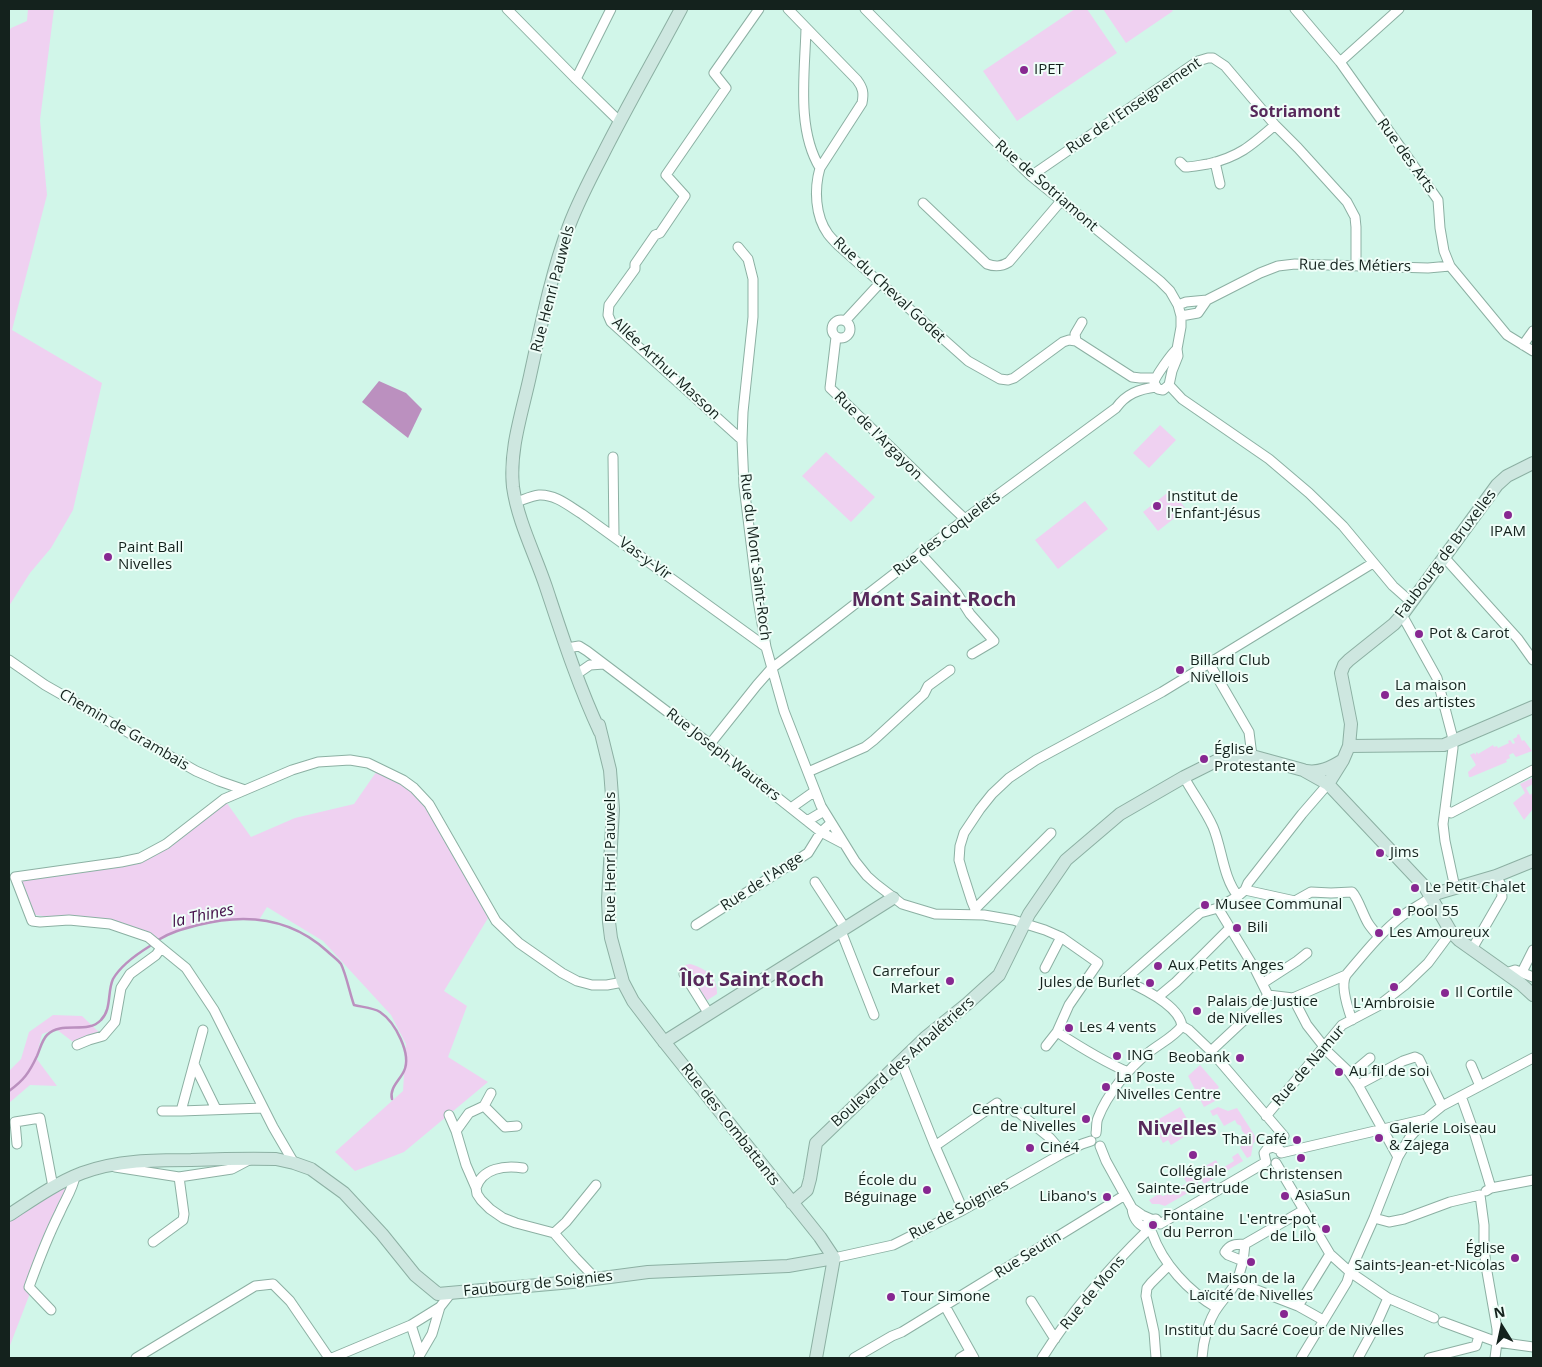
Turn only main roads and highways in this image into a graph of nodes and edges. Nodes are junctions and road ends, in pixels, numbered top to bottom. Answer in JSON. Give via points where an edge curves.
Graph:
{"nodes":[{"id":1,"x":681,"y":9,"type":"edge"},
{"id":2,"x":1533,"y":462,"type":"edge"},
{"id":3,"x":1533,"y":707,"type":"edge"},
{"id":4,"x":1349,"y":746,"type":"junction"},
{"id":5,"x":1343,"y":760,"type":"junction"},
{"id":6,"x":1303,"y":770,"type":"junction"},
{"id":7,"x":1328,"y":784,"type":"junction"},
{"id":8,"x":1533,"y":861,"type":"edge"},
{"id":9,"x":1431,"y":897,"type":"junction"},
{"id":10,"x":893,"y":898,"type":"road end"},
{"id":11,"x":625,"y":986,"type":"joint"},
{"id":12,"x":1533,"y":995,"type":"edge"},
{"id":13,"x":664,"y":1042,"type":"junction"},
{"id":14,"x":792,"y":1203,"type":"junction"},
{"id":15,"x":9,"y":1215,"type":"edge"},
{"id":16,"x":834,"y":1258,"type":"junction"},
{"id":17,"x":816,"y":1358,"type":"edge"}],
"edges":[{"from":1,"to":11,"type":"main road","name":"Rue Henri Pauwels","via":[[620,121],[566,235],[514,444],[512,467],[516,502],[553,611],[600,732],[610,770],[613,809],[608,900],[611,938]]},
{"from":2,"to":4,"type":"main road","name":"Faubourg de Bruxelles","via":[[1497,485],[1402,615],[1344,666],[1342,683],[1351,724]]},
{"from":3,"to":4,"type":"main road","via":[[1444,745]]},
{"from":4,"to":5,"type":"main road","name":"Faubourg de Bruxelles"},
{"from":5,"to":6,"type":"main road","via":[[1316,773]]},
{"from":5,"to":7,"type":"main road","name":"Faubourg de Bruxelles"},
{"from":6,"to":7,"type":"main road"},
{"from":6,"to":14,"type":"main road","name":"Boulevard des Arbalétriers","via":[[1252,756],[1224,757],[1120,814],[1066,860],[1029,914],[998,975],[925,1038],[816,1144],[807,1190]]},
{"from":7,"to":9,"type":"main road"},
{"from":8,"to":9,"type":"main road"},
{"from":9,"to":12,"type":"main road","via":[[1459,940]]},
{"from":10,"to":13,"type":"main road"},
{"from":11,"to":13,"type":"main road","name":"Rue des Combattants"},
{"from":13,"to":14,"type":"main road","name":"Rue des Combattants"},
{"from":14,"to":16,"type":"main road","name":"Rue des Combattants"},
{"from":15,"to":16,"type":"main road","name":"Faubourg de Soignies","via":[[75,1176],[108,1166],[153,1161],[276,1159],[311,1170],[344,1193],[415,1275],[438,1294],[648,1272],[788,1266]]},
{"from":16,"to":17,"type":"main road"}]}
